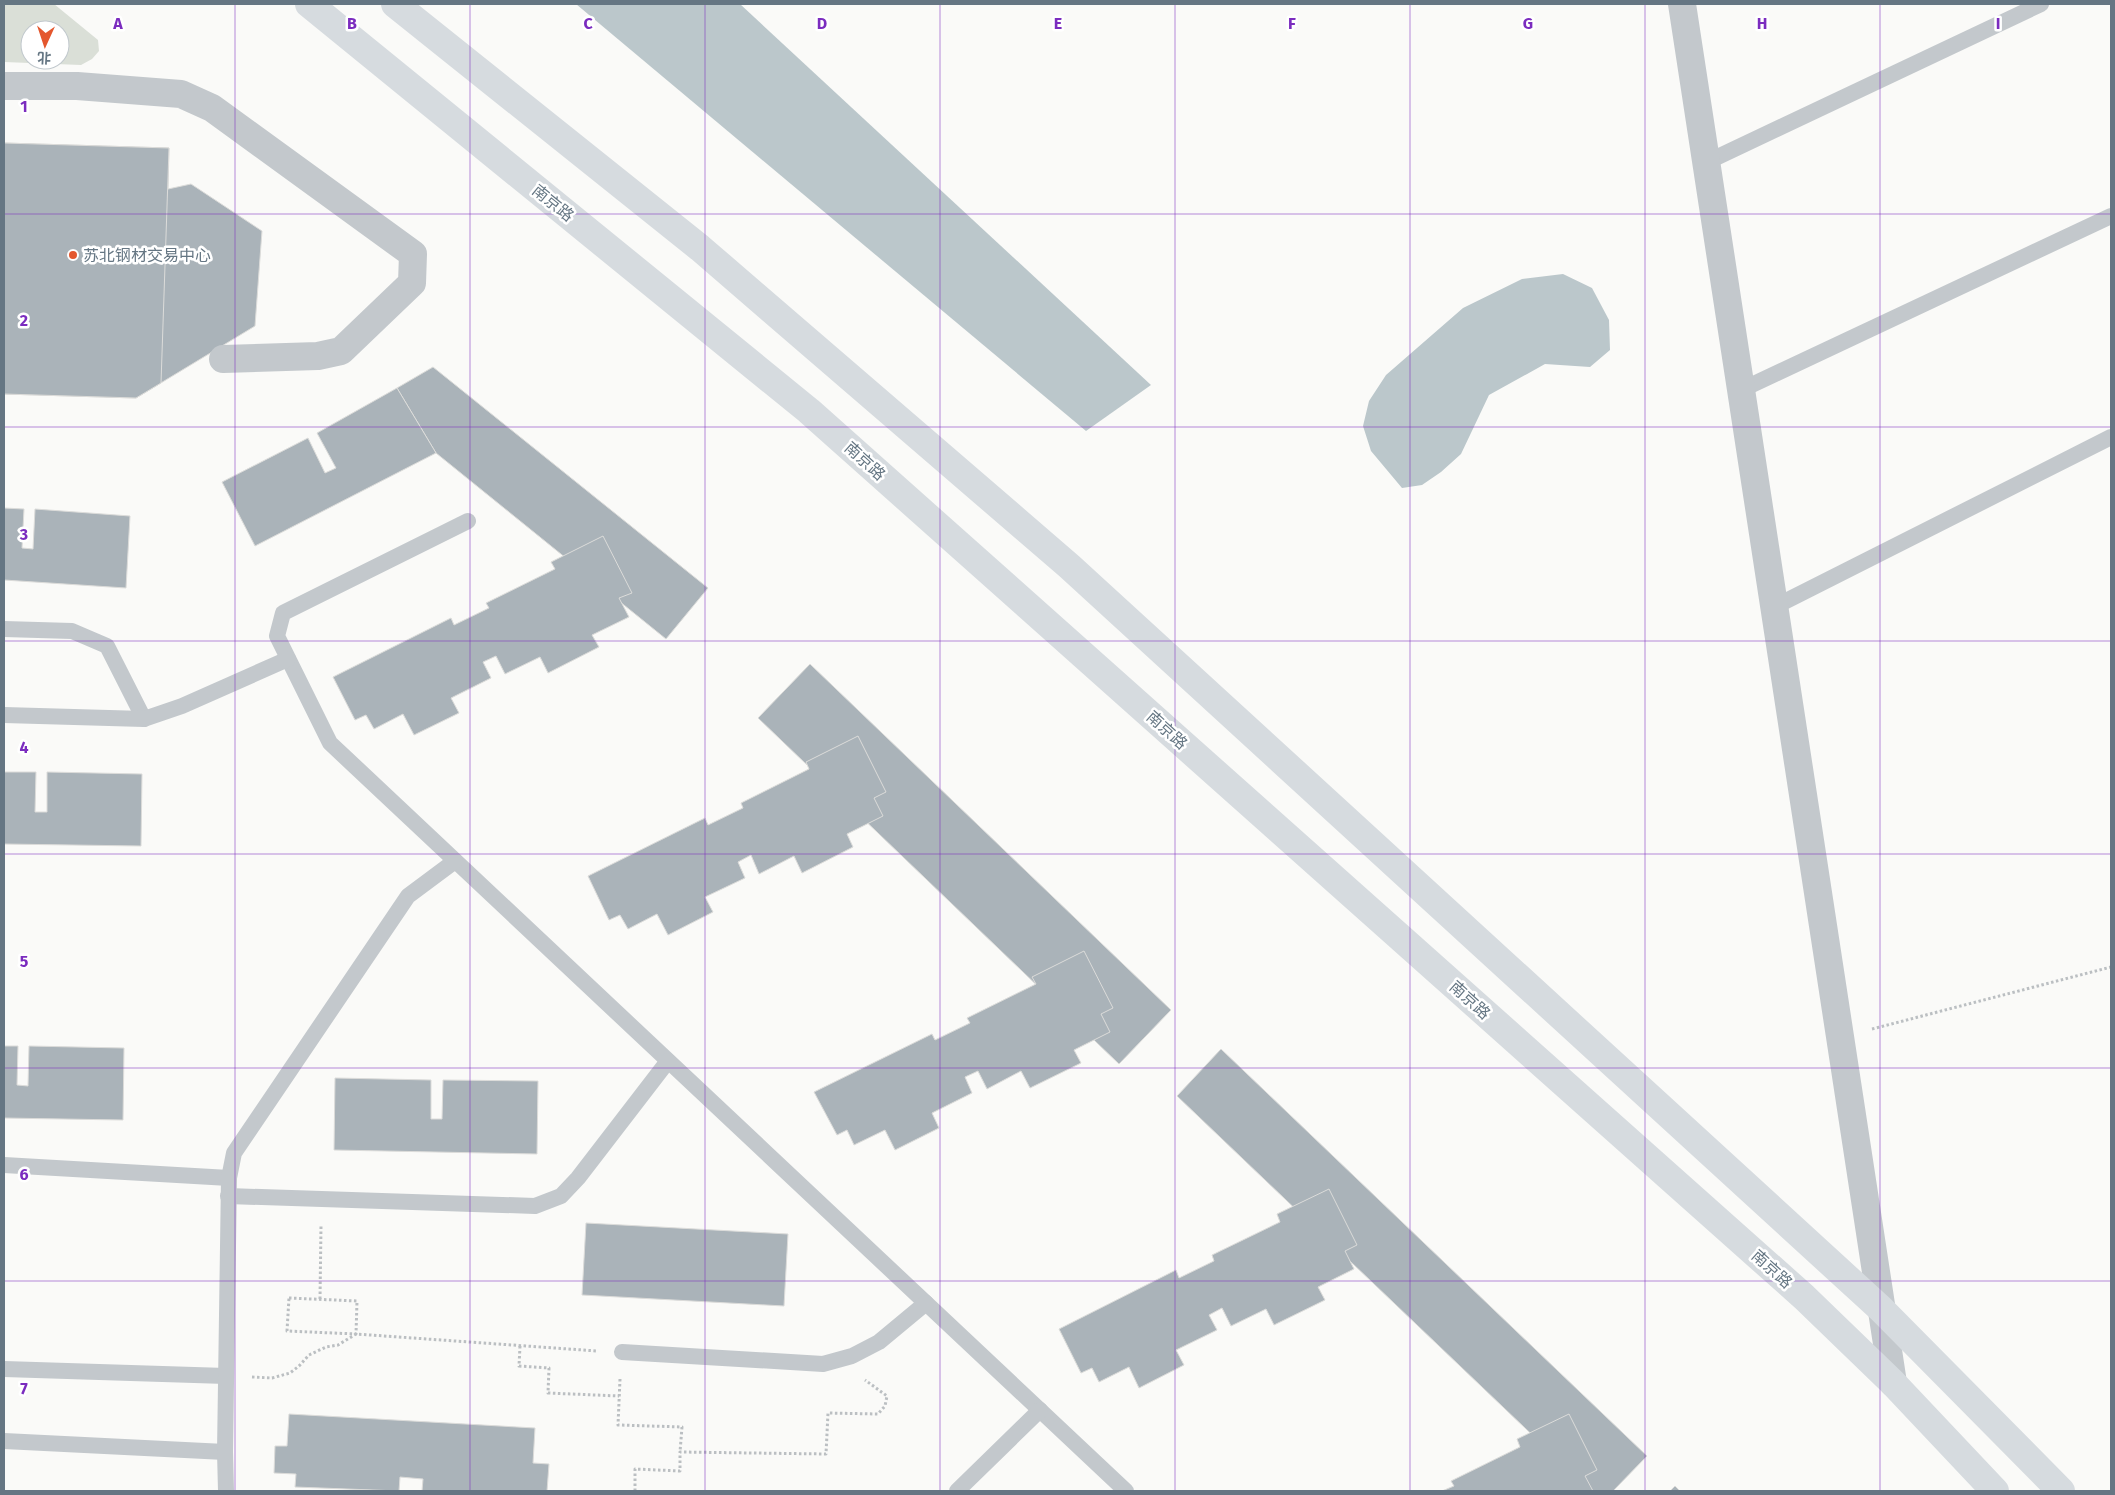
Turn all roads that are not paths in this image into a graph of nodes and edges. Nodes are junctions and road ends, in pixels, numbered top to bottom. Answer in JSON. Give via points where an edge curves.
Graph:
{"nodes":[{"id":1,"x":309,"y":4,"type":"edge"},
{"id":2,"x":395,"y":4,"type":"edge"},
{"id":3,"x":1682,"y":4,"type":"edge"},
{"id":4,"x":2041,"y":4,"type":"edge"},
{"id":5,"x":4,"y":86,"type":"edge"},
{"id":6,"x":1707,"y":162,"type":"junction"},
{"id":7,"x":2111,"y":216,"type":"edge"},
{"id":8,"x":223,"y":359,"type":"dead end"},
{"id":9,"x":1741,"y":390,"type":"junction"},
{"id":10,"x":2111,"y":437,"type":"edge"},
{"id":11,"x":468,"y":522,"type":"dead end"},
{"id":12,"x":1774,"y":607,"type":"junction"},
{"id":13,"x":4,"y":629,"type":"edge"},
{"id":14,"x":288,"y":659,"type":"junction"},
{"id":15,"x":4,"y":715,"type":"edge"},
{"id":16,"x":144,"y":719,"type":"junction"},
{"id":17,"x":455,"y":860,"type":"junction"},
{"id":18,"x":668,"y":1061,"type":"junction"},
{"id":19,"x":4,"y":1165,"type":"edge"},
{"id":20,"x":228,"y":1178,"type":"junction"},
{"id":21,"x":228,"y":1196,"type":"junction"},
{"id":22,"x":926,"y":1303,"type":"junction"},
{"id":23,"x":1881,"y":1309,"type":"junction"},
{"id":24,"x":622,"y":1352,"type":"road end"},
{"id":25,"x":4,"y":1370,"type":"edge"},
{"id":26,"x":226,"y":1376,"type":"junction"},
{"id":27,"x":1892,"y":1383,"type":"junction"},
{"id":28,"x":1040,"y":1410,"type":"junction"},
{"id":29,"x":4,"y":1441,"type":"edge"},
{"id":30,"x":224,"y":1452,"type":"junction"},
{"id":31,"x":226,"y":1491,"type":"edge"},
{"id":32,"x":957,"y":1491,"type":"edge"},
{"id":33,"x":1126,"y":1491,"type":"edge"},
{"id":34,"x":1995,"y":1491,"type":"edge"},
{"id":35,"x":2061,"y":1491,"type":"edge"}],
"edges":[{"from":1,"to":27,"type":"main road","name":"南京路","via":[[809,411],[1804,1297]]},
{"from":2,"to":23,"type":"main road","via":[[700,248],[1069,566]]},
{"from":3,"to":6,"type":"street"},
{"from":4,"to":6,"type":"lane"},
{"from":5,"to":8,"type":"street","via":[[77,86],[181,94],[212,108],[413,254],[412,283],[341,351],[318,356]]},
{"from":6,"to":9,"type":"street"},
{"from":7,"to":9,"type":"lane"},
{"from":9,"to":12,"type":"street"},
{"from":10,"to":12,"type":"lane"},
{"from":11,"to":14,"type":"lane","via":[[283,613],[277,636]]},
{"from":12,"to":23,"type":"street"},
{"from":13,"to":16,"type":"lane","via":[[72,631],[107,646]]},
{"from":14,"to":16,"type":"lane","via":[[182,706]]},
{"from":14,"to":17,"type":"lane","via":[[330,743]]},
{"from":15,"to":16,"type":"lane"},
{"from":17,"to":18,"type":"lane"},
{"from":17,"to":20,"type":"lane","via":[[408,896],[234,1153]]},
{"from":18,"to":21,"type":"lane","via":[[578,1178],[561,1196],[536,1206]]},
{"from":18,"to":22,"type":"lane"},
{"from":19,"to":20,"type":"lane"},
{"from":20,"to":21,"type":"lane"},
{"from":21,"to":26,"type":"lane"},
{"from":22,"to":24,"type":"lane","via":[[879,1342],[847,1358],[823,1364]]},
{"from":22,"to":28,"type":"lane"},
{"from":23,"to":27,"type":"street"},
{"from":23,"to":35,"type":"main road"},
{"from":25,"to":26,"type":"lane"},
{"from":26,"to":30,"type":"lane"},
{"from":27,"to":34,"type":"main road","name":"南京路"},
{"from":28,"to":32,"type":"lane"},
{"from":28,"to":33,"type":"lane"},
{"from":29,"to":30,"type":"lane"},
{"from":30,"to":31,"type":"lane"}]}
